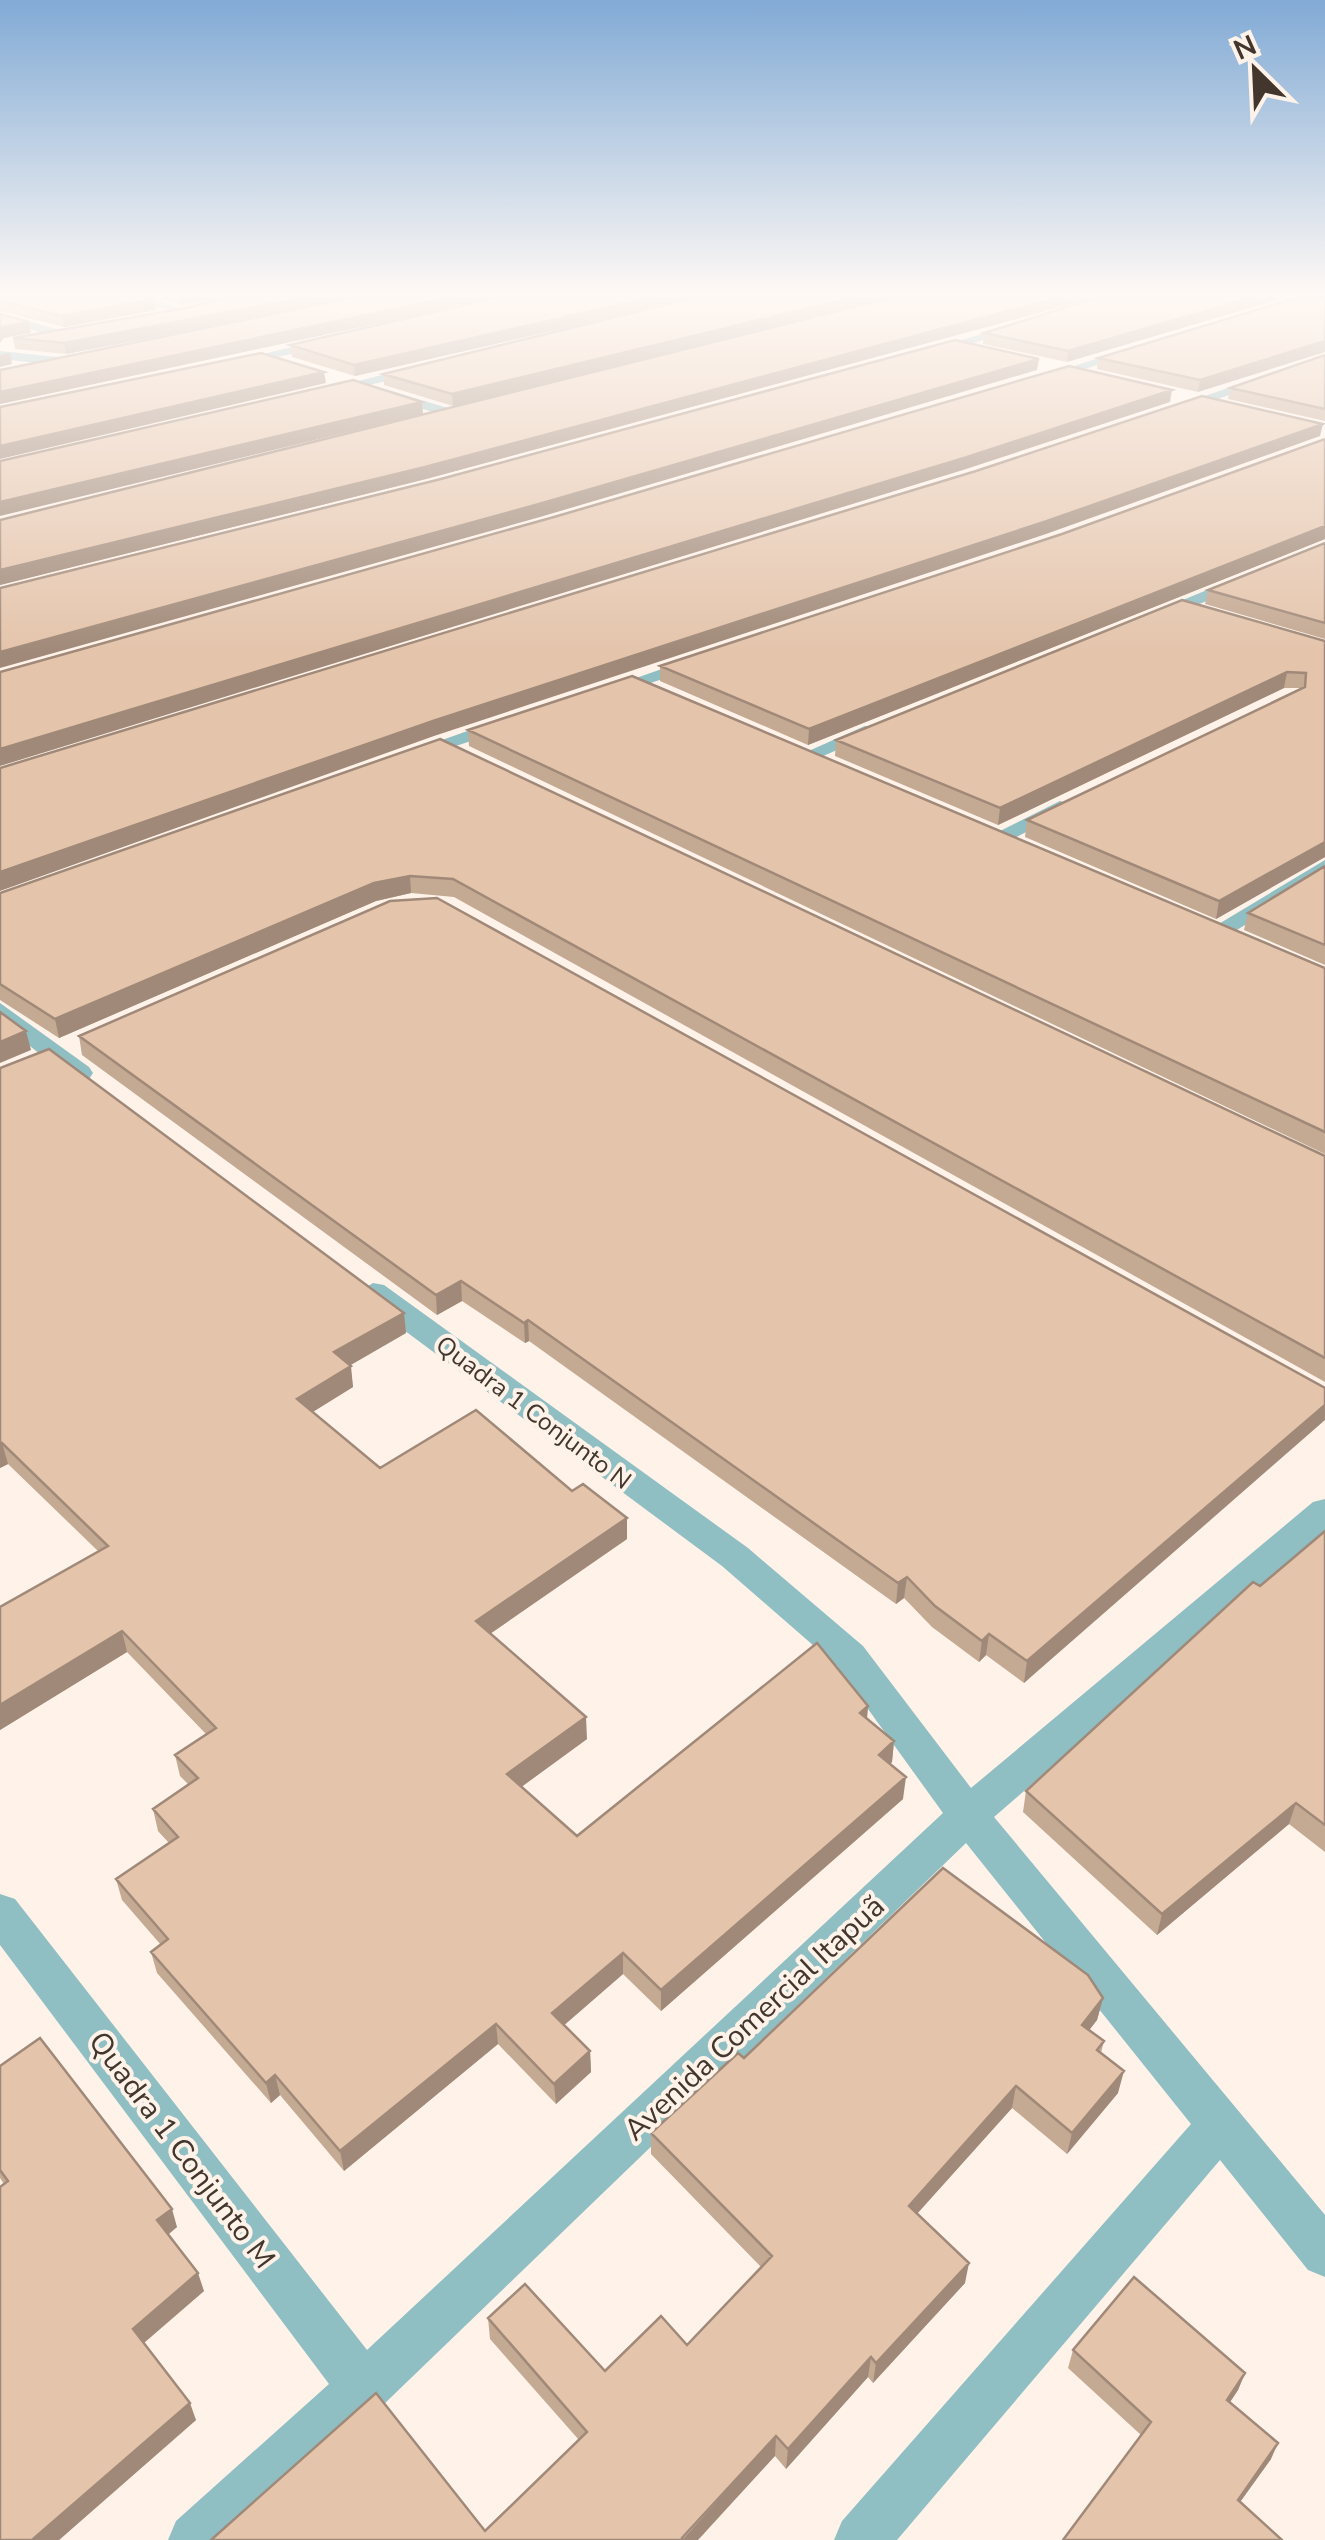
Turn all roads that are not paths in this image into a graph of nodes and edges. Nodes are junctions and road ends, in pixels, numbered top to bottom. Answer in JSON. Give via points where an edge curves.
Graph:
{"nodes":[{"id":1,"x":459,"y":416,"type":"edge"},
{"id":2,"x":1154,"y":416,"type":"edge"},
{"id":3,"x":1146,"y":418,"type":"edge"},
{"id":4,"x":421,"y":425,"type":"edge"},
{"id":5,"x":1259,"y":574,"type":"edge"},
{"id":6,"x":1179,"y":606,"type":"junction"},
{"id":7,"x":1215,"y":617,"type":"edge"},
{"id":8,"x":1127,"y":627,"type":"edge"},
{"id":9,"x":709,"y":657,"type":"edge"},
{"id":10,"x":636,"y":682,"type":"junction"},
{"id":11,"x":670,"y":697,"type":"edge"},
{"id":12,"x":583,"y":699,"type":"edge"},
{"id":13,"x":530,"y":716,"type":"edge"},
{"id":14,"x":895,"y":721,"type":"edge"},
{"id":15,"x":442,"y":744,"type":"junction"},
{"id":16,"x":477,"y":761,"type":"edge"},
{"id":17,"x":386,"y":764,"type":"edge"},
{"id":18,"x":840,"y":771,"type":"edge"},
{"id":19,"x":1084,"y":796,"type":"edge"},
{"id":20,"x":1031,"y":852,"type":"edge"},
{"id":21,"x":1325,"y":867,"type":"edge"},
{"id":22,"x":1254,"y":946,"type":"edge"},
{"id":23,"x":0,"y":1010,"type":"edge"},
{"id":24,"x":90,"y":1040,"type":"edge"},
{"id":25,"x":46,"y":1059,"type":"junction"},
{"id":26,"x":104,"y":1091,"type":"edge"},
{"id":27,"x":344,"y":1270,"type":"edge"},
{"id":28,"x":1325,"y":1511,"type":"edge"},
{"id":29,"x":968,"y":1814,"type":"junction"},
{"id":30,"x":0,"y":1912,"type":"edge"},
{"id":31,"x":1221,"y":2124,"type":"junction"},
{"id":32,"x":1325,"y":2253,"type":"edge"},
{"id":33,"x":364,"y":2388,"type":"junction"},
{"id":34,"x":195,"y":2540,"type":"edge"},
{"id":35,"x":861,"y":2540,"type":"edge"}],
"edges":[{"from":1,"to":4,"type":"street"},
{"from":2,"to":3,"type":"street"},
{"from":5,"to":6,"type":"street"},
{"from":6,"to":7,"type":"street"},
{"from":6,"to":8,"type":"street"},
{"from":9,"to":10,"type":"street"},
{"from":10,"to":11,"type":"street"},
{"from":10,"to":12,"type":"street"},
{"from":13,"to":15,"type":"street"},
{"from":14,"to":18,"type":"street","via":[[797,753]]},
{"from":15,"to":16,"type":"street"},
{"from":15,"to":17,"type":"street"},
{"from":19,"to":20,"type":"street","via":[[988,834]]},
{"from":21,"to":22,"type":"street","via":[[1210,927]]},
{"from":23,"to":25,"type":"street"},
{"from":24,"to":25,"type":"street"},
{"from":25,"to":26,"type":"street"},
{"from":27,"to":29,"type":"street","name":"Quadra 1 Conjunto N","via":[[735,1557],[850,1656]]},
{"from":28,"to":29,"type":"street","name":"Avenida Comercial Itapuã"},
{"from":29,"to":31,"type":"street","name":"Quadra 1 Conjunto N"},
{"from":29,"to":33,"type":"street","name":"Avenida Comercial Itapuã"},
{"from":30,"to":33,"type":"street","name":"Quadra 1 Conjunto M"},
{"from":31,"to":32,"type":"street","name":"Quadra 1 Conjunto N"},
{"from":31,"to":35,"type":"street"},
{"from":33,"to":34,"type":"street","name":"Avenida Comercial Itapuã"}]}
